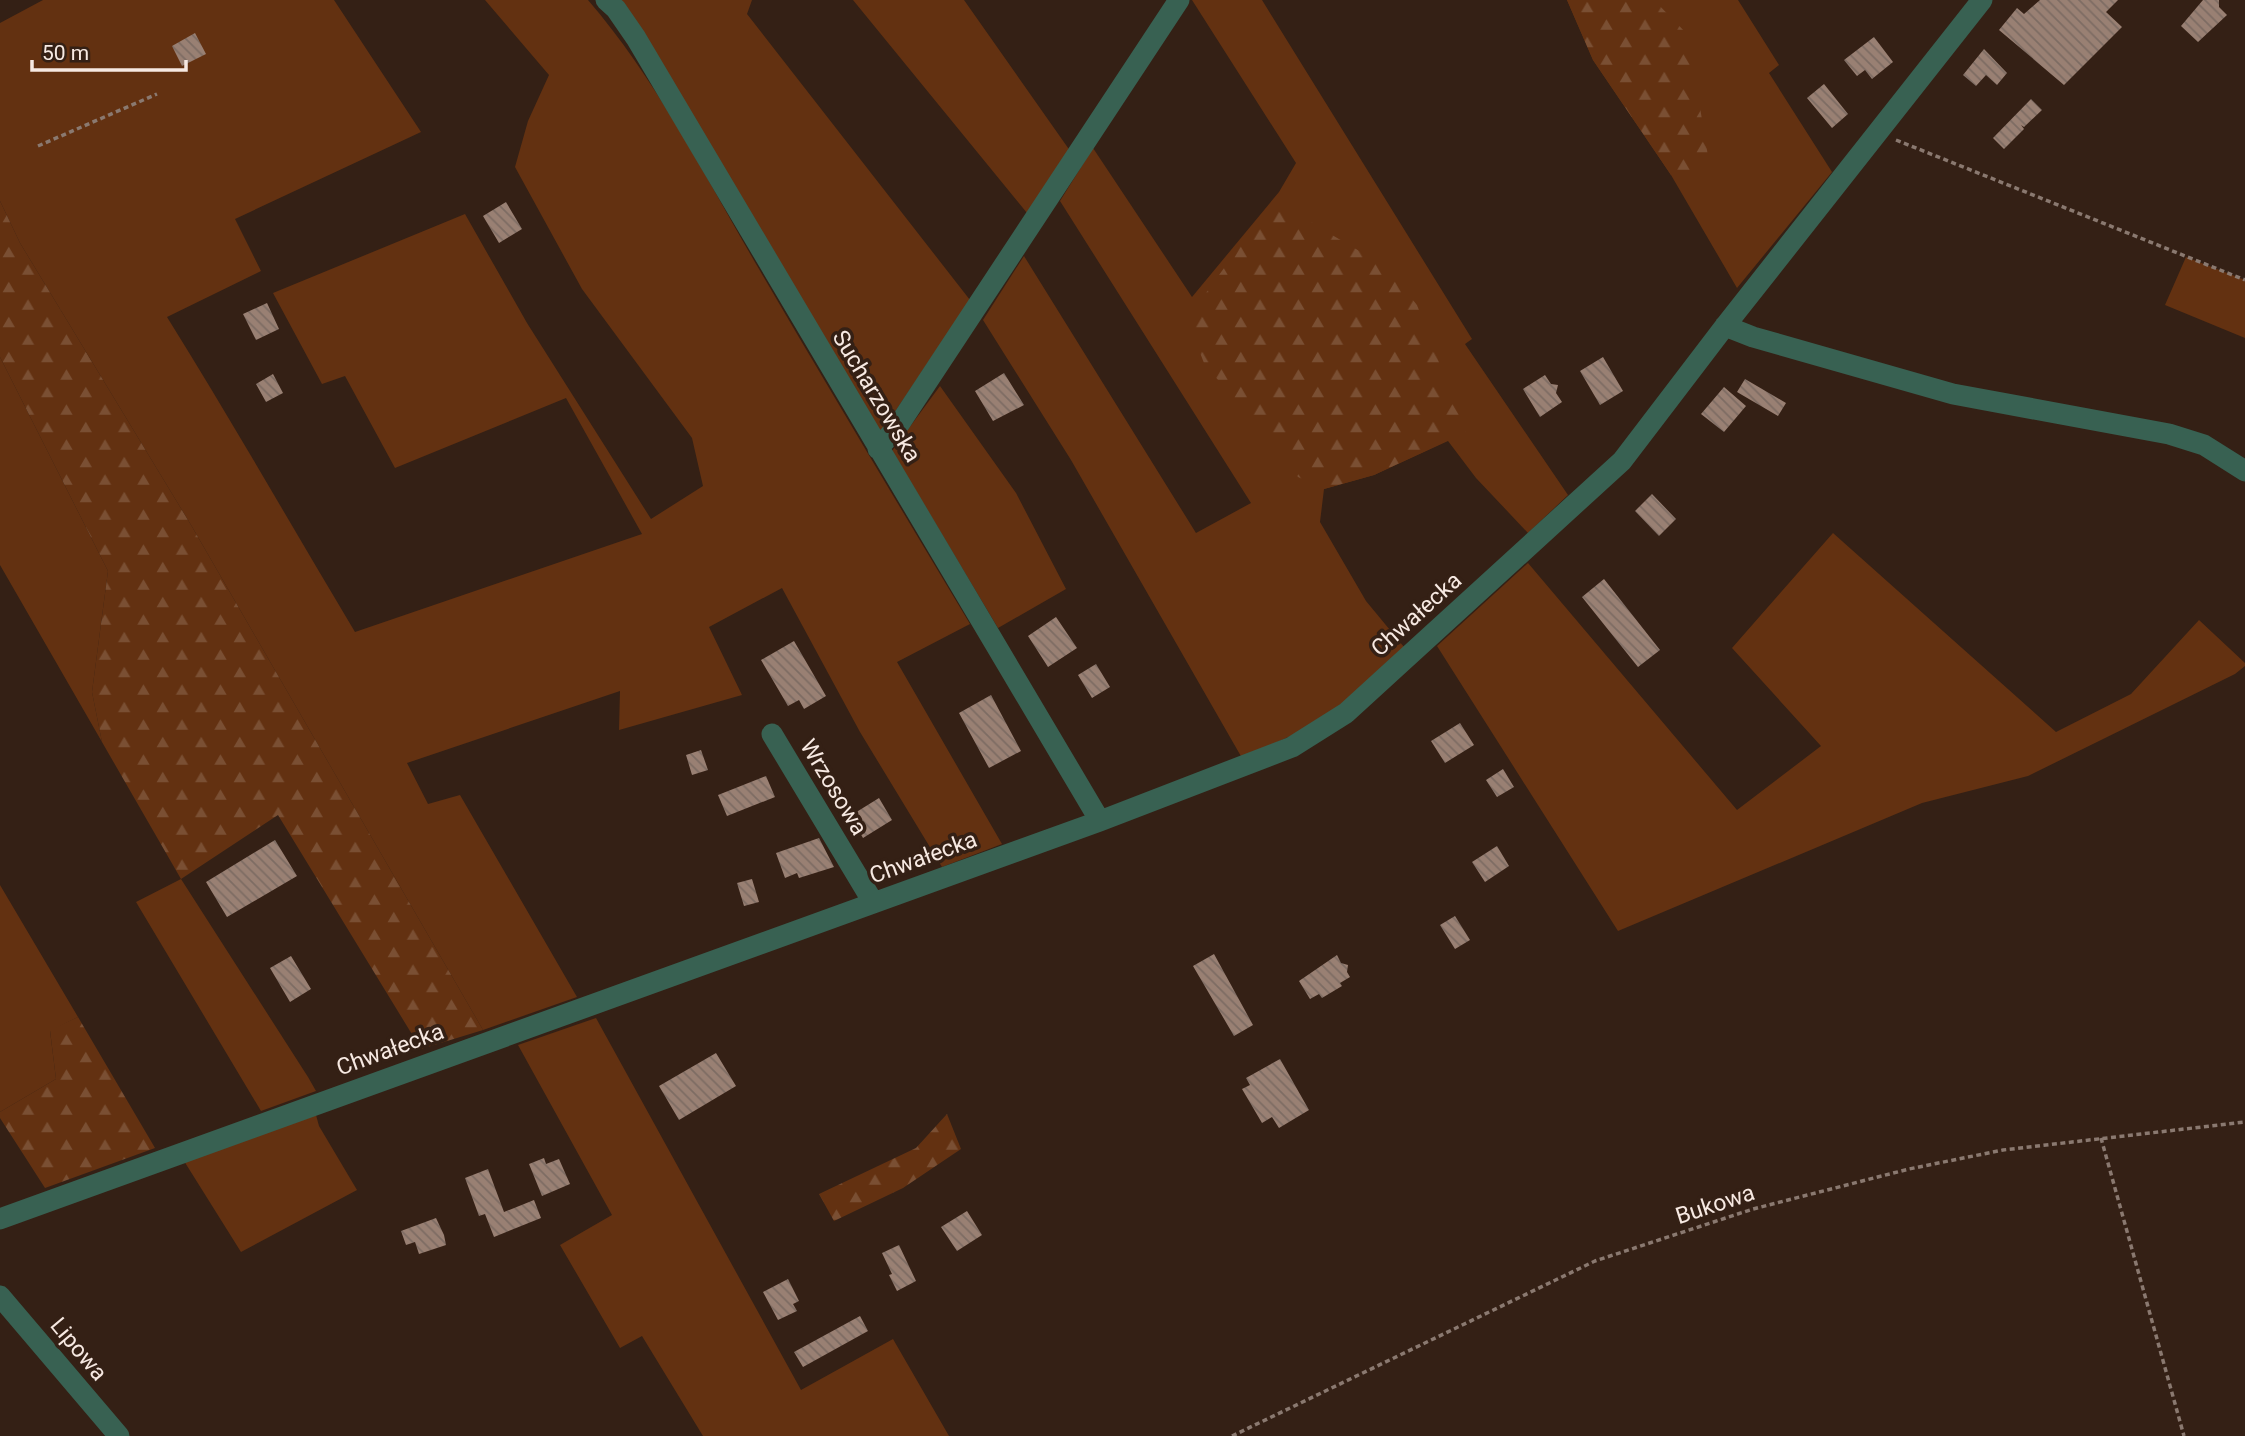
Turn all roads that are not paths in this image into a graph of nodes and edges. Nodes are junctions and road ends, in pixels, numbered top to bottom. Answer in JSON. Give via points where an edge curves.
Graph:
{"nodes":[{"id":1,"x":1179,"y":0,"type":"edge"},
{"id":2,"x":1982,"y":0,"type":"edge"},
{"id":3,"x":614,"y":3,"type":"edge"},
{"id":4,"x":1725,"y":326,"type":"junction"},
{"id":5,"x":878,"y":449,"type":"junction"},
{"id":6,"x":2245,"y":471,"type":"edge"},
{"id":7,"x":772,"y":734,"type":"dead end"},
{"id":8,"x":1100,"y":821,"type":"junction"},
{"id":9,"x":873,"y":902,"type":"junction"},
{"id":10,"x":0,"y":1219,"type":"edge"},
{"id":11,"x":0,"y":1296,"type":"edge"},
{"id":12,"x":119,"y":1436,"type":"edge"}],
"edges":[{"from":1,"to":5,"type":"street","via":[[900,423]]},
{"from":2,"to":4,"type":"street","name":"Chwałecka"},
{"from":3,"to":5,"type":"street","name":"Sucharzowska"},
{"from":4,"to":6,"type":"street","via":[[1953,394],[2169,434],[2204,445]]},
{"from":4,"to":8,"type":"street","name":"Chwałecka","via":[[1622,461],[1346,713],[1292,747]]},
{"from":5,"to":8,"type":"street","name":"Sucharzowska"},
{"from":7,"to":9,"type":"street","name":"Wrzosowa"},
{"from":8,"to":9,"type":"street","name":"Chwałecka"},
{"from":9,"to":10,"type":"street","name":"Chwałecka"},
{"from":11,"to":12,"type":"street","name":"Lipowa"}]}
